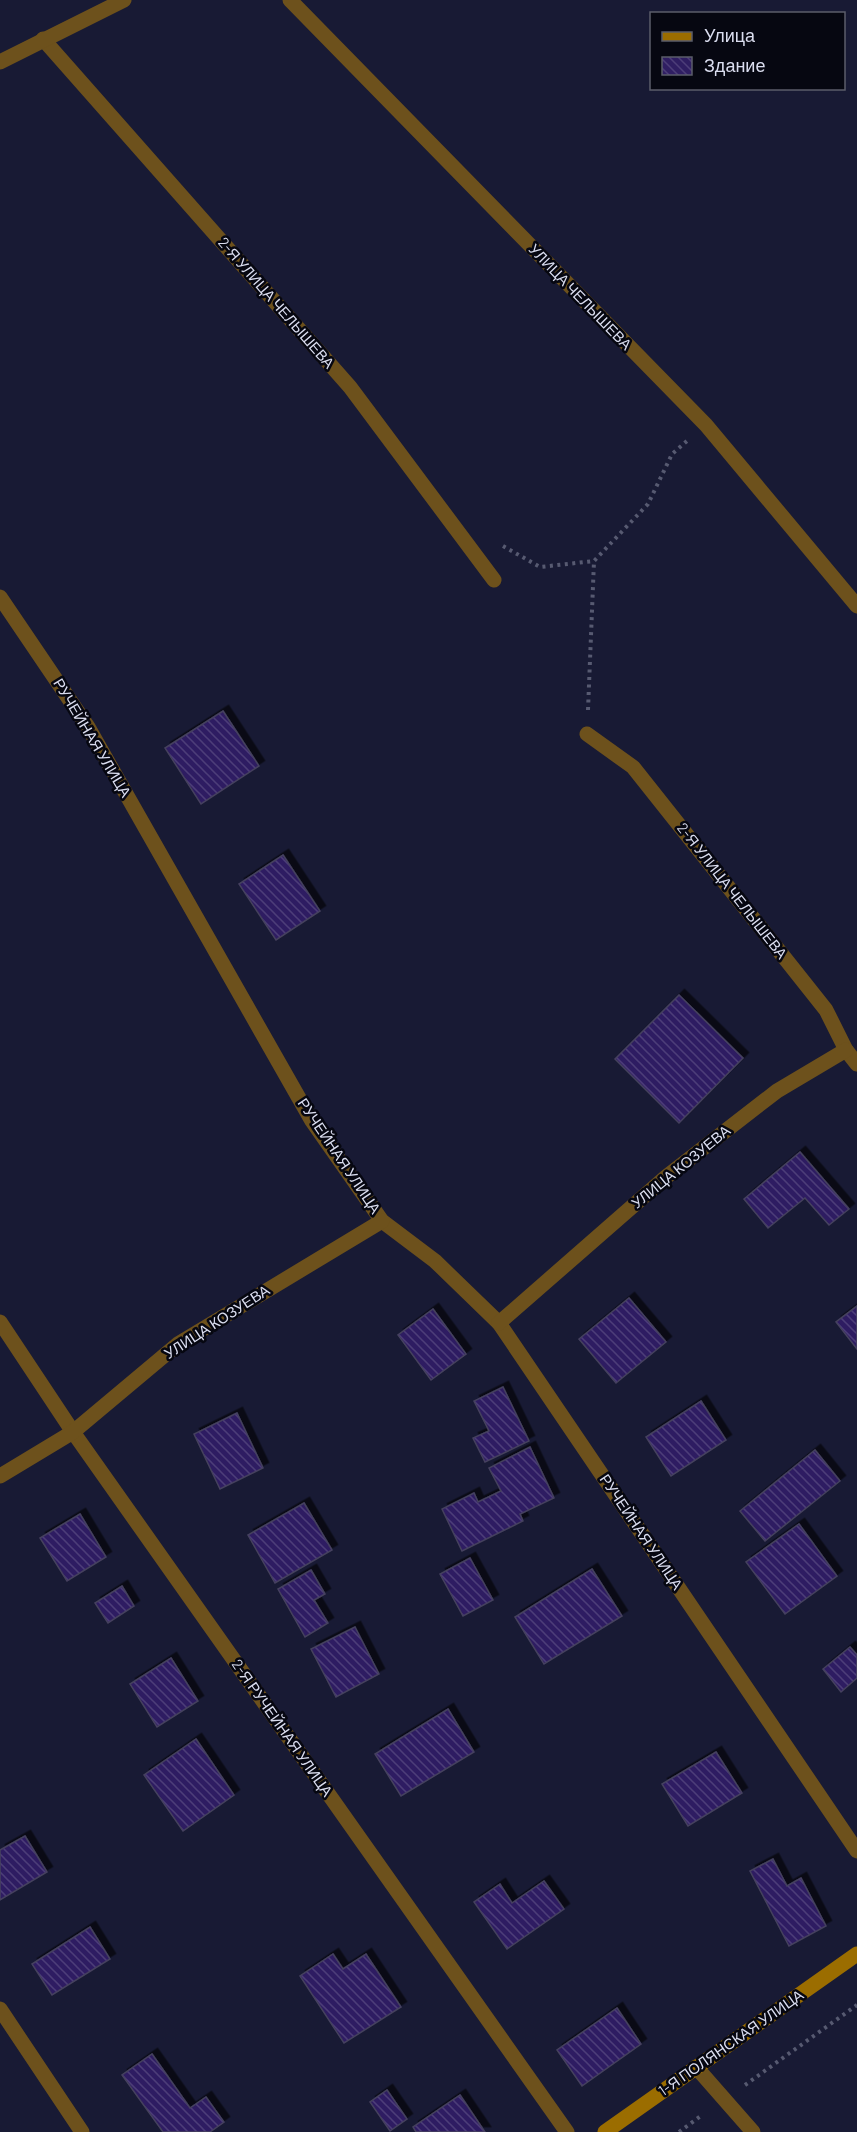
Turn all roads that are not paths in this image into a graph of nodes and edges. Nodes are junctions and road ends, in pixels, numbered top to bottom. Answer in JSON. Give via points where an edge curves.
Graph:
{"nodes":[{"id":1,"x":124,"y":0,"type":"edge"},
{"id":2,"x":290,"y":0,"type":"edge"},
{"id":3,"x":43,"y":39,"type":"junction"},
{"id":4,"x":0,"y":62,"type":"edge"},
{"id":5,"x":494,"y":580,"type":"dead end"},
{"id":6,"x":0,"y":597,"type":"edge"},
{"id":7,"x":857,"y":606,"type":"edge"},
{"id":8,"x":587,"y":734,"type":"road end"},
{"id":9,"x":846,"y":1050,"type":"junction"},
{"id":10,"x":857,"y":1064,"type":"edge"},
{"id":11,"x":382,"y":1221,"type":"junction"},
{"id":12,"x":0,"y":1322,"type":"edge"},
{"id":13,"x":499,"y":1323,"type":"junction"},
{"id":14,"x":73,"y":1431,"type":"junction"},
{"id":15,"x":0,"y":1476,"type":"edge"},
{"id":16,"x":857,"y":1851,"type":"edge"},
{"id":17,"x":857,"y":1954,"type":"edge"},
{"id":18,"x":0,"y":2009,"type":"edge"},
{"id":19,"x":696,"y":2067,"type":"junction"},
{"id":20,"x":82,"y":2132,"type":"edge"},
{"id":21,"x":567,"y":2132,"type":"edge"},
{"id":22,"x":605,"y":2132,"type":"edge"},
{"id":23,"x":753,"y":2132,"type":"edge"}],
"edges":[{"from":1,"to":3,"type":"street"},
{"from":2,"to":7,"type":"street","name":"УЛИЦА ЧЕЛЫШЕВА","via":[[706,425]]},
{"from":3,"to":4,"type":"street"},
{"from":3,"to":5,"type":"street","name":"2-Я УЛИЦА ЧЕЛЫШЕВА","via":[[350,387]]},
{"from":6,"to":11,"type":"street","name":"РУЧЕЙНАЯ УЛИЦА","via":[[88,727],[312,1121]]},
{"from":8,"to":9,"type":"street","name":"2-Я УЛИЦА ЧЕЛЫШЕВА","via":[[633,767],[826,1010]]},
{"from":9,"to":10,"type":"street","name":"2-Я УЛИЦА ЧЕЛЫШЕВА"},
{"from":9,"to":13,"type":"street","name":"УЛИЦА КОЗУЕВА","via":[[777,1091],[666,1176]]},
{"from":11,"to":13,"type":"street","name":"РУЧЕЙНАЯ УЛИЦА","via":[[435,1261]]},
{"from":11,"to":14,"type":"street","name":"УЛИЦА КОЗУЕВА","via":[[178,1344]]},
{"from":12,"to":14,"type":"street","name":"2-Я РУЧЕЙНАЯ УЛИЦА"},
{"from":13,"to":16,"type":"street","name":"РУЧЕЙНАЯ УЛИЦА"},
{"from":14,"to":15,"type":"street","name":"УЛИЦА КОЗУЕВА"},
{"from":14,"to":21,"type":"street","name":"2-Я РУЧЕЙНАЯ УЛИЦА"},
{"from":17,"to":19,"type":"street","name":"1-Я ПОЛЯНСКАЯ УЛИЦА"},
{"from":18,"to":20,"type":"street"},
{"from":19,"to":22,"type":"street","name":"1-Я ПОЛЯНСКАЯ УЛИЦА"},
{"from":19,"to":23,"type":"street"}]}
